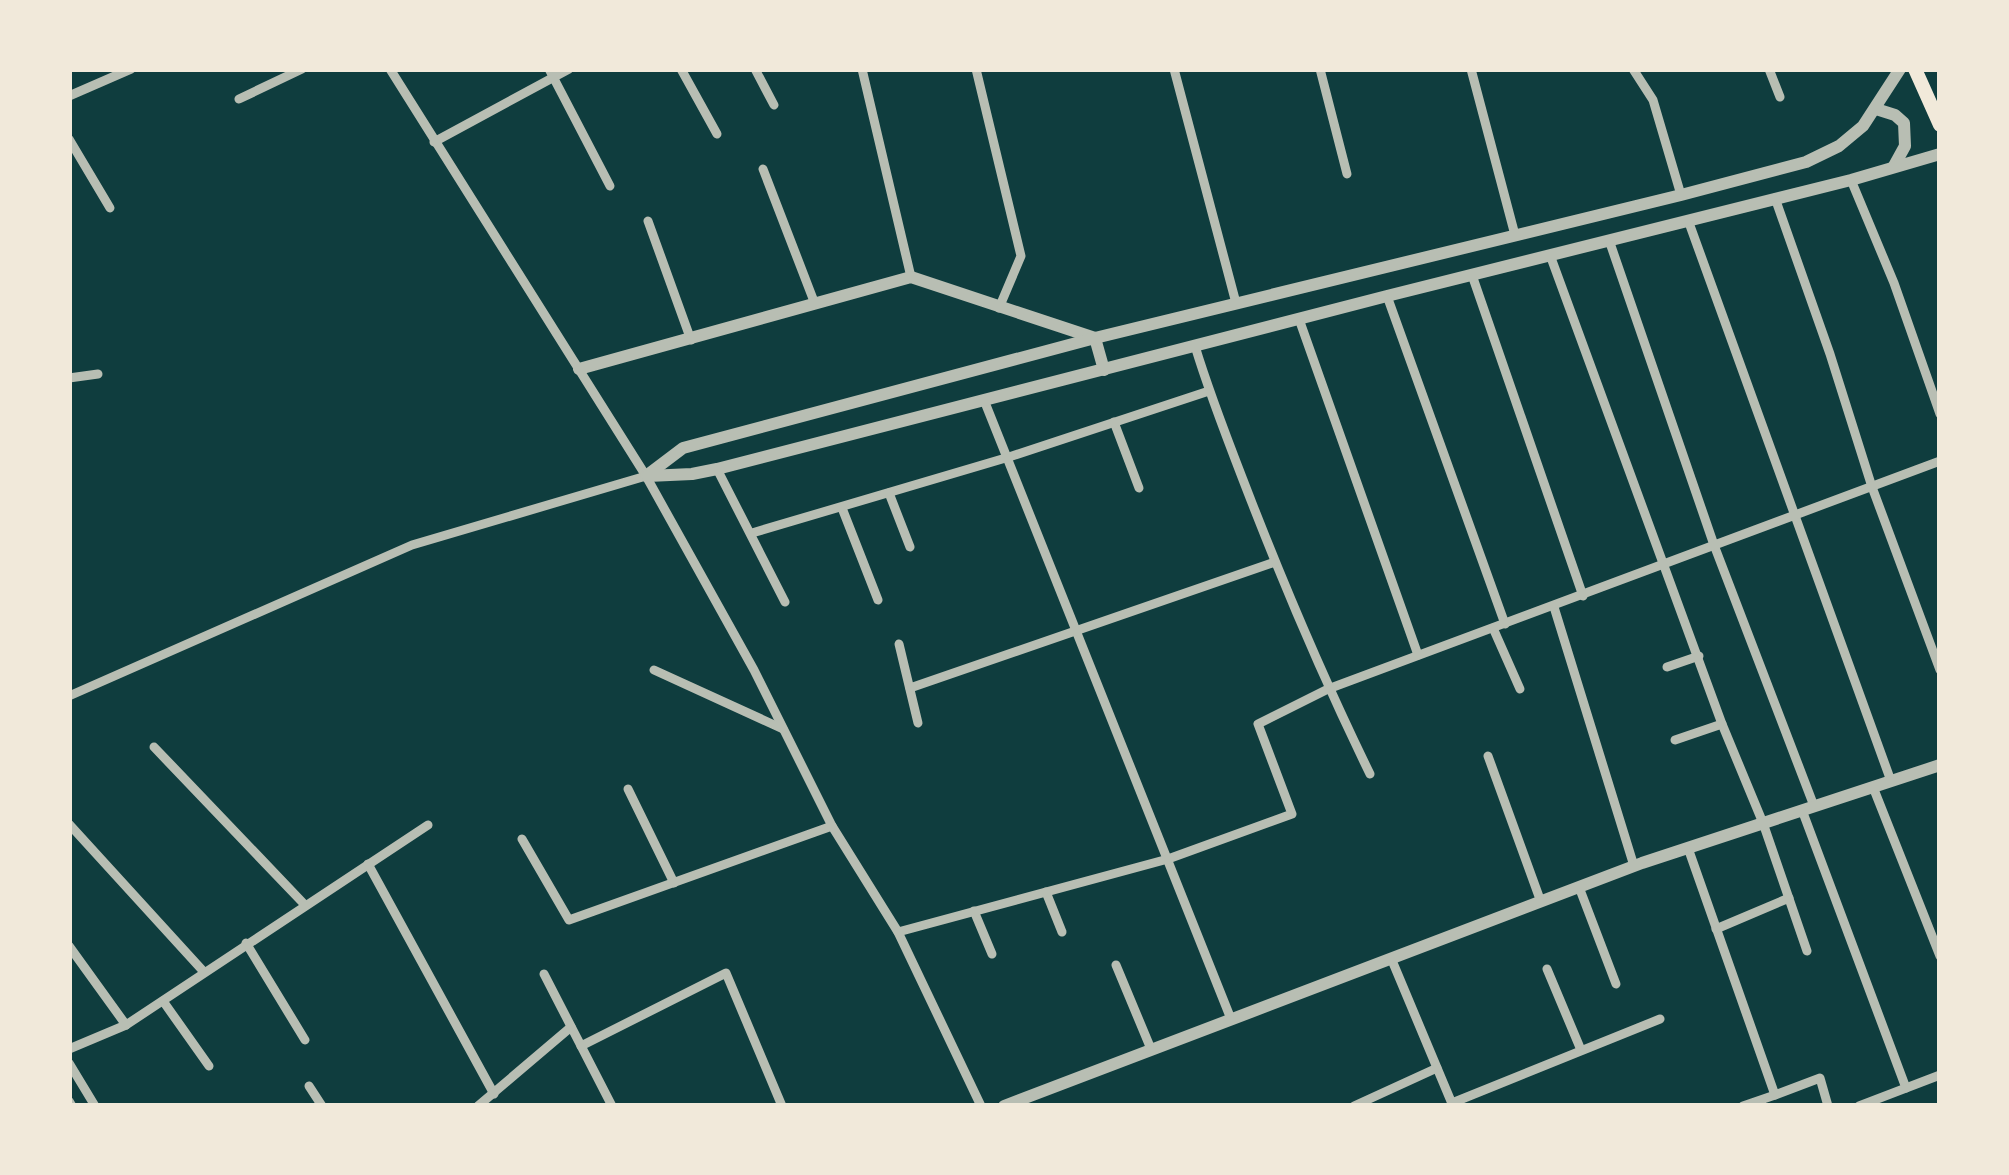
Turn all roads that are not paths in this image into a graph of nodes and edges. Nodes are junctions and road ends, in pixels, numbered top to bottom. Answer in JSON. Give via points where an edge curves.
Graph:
{"nodes":[{"id":1,"x":130,"y":69,"type":"edge"},
{"id":2,"x":302,"y":69,"type":"edge"},
{"id":3,"x":390,"y":69,"type":"edge"},
{"id":4,"x":568,"y":69,"type":"edge"},
{"id":5,"x":681,"y":69,"type":"edge"},
{"id":6,"x":755,"y":69,"type":"edge"},
{"id":7,"x":862,"y":69,"type":"edge"},
{"id":8,"x":976,"y":69,"type":"edge"},
{"id":9,"x":1174,"y":69,"type":"edge"},
{"id":10,"x":1320,"y":69,"type":"edge"},
{"id":11,"x":1471,"y":69,"type":"edge"},
{"id":12,"x":1633,"y":69,"type":"edge"},
{"id":13,"x":1769,"y":69,"type":"edge"},
{"id":14,"x":1900,"y":69,"type":"edge"},
{"id":15,"x":1915,"y":69,"type":"edge"},
{"id":16,"x":551,"y":73,"type":"edge"},
{"id":17,"x":69,"y":97,"type":"edge"},
{"id":18,"x":1780,"y":97,"type":"dead end"},
{"id":19,"x":239,"y":99,"type":"dead end"},
{"id":20,"x":774,"y":105,"type":"dead end"},
{"id":21,"x":1876,"y":109,"type":"junction"},
{"id":22,"x":1940,"y":125,"type":"edge"},
{"id":23,"x":717,"y":134,"type":"dead end"},
{"id":24,"x":69,"y":139,"type":"edge"},
{"id":25,"x":434,"y":142,"type":"junction"},
{"id":26,"x":1940,"y":154,"type":"edge"},
{"id":27,"x":1894,"y":167,"type":"junction"},
{"id":28,"x":763,"y":169,"type":"dead end"},
{"id":29,"x":1347,"y":175,"type":"dead end"},
{"id":30,"x":1851,"y":180,"type":"junction"},
{"id":31,"x":610,"y":187,"type":"dead end"},
{"id":32,"x":1681,"y":195,"type":"junction"},
{"id":33,"x":1775,"y":198,"type":"junction"},
{"id":34,"x":110,"y":208,"type":"dead end"},
{"id":35,"x":1688,"y":220,"type":"junction"},
{"id":36,"x":648,"y":221,"type":"dead end"},
{"id":37,"x":1515,"y":235,"type":"junction"},
{"id":38,"x":1610,"y":240,"type":"junction"},
{"id":39,"x":1550,"y":255,"type":"junction"},
{"id":40,"x":1472,"y":275,"type":"junction"},
{"id":41,"x":911,"y":278,"type":"junction"},
{"id":42,"x":1387,"y":296,"type":"junction"},
{"id":43,"x":1237,"y":303,"type":"junction"},
{"id":44,"x":815,"y":304,"type":"junction"},
{"id":45,"x":999,"y":308,"type":"junction"},
{"id":46,"x":1299,"y":320,"type":"junction"},
{"id":47,"x":1096,"y":338,"type":"junction"},
{"id":48,"x":691,"y":340,"type":"junction"},
{"id":49,"x":1195,"y":346,"type":"junction"},
{"id":50,"x":579,"y":369,"type":"junction"},
{"id":51,"x":1104,"y":370,"type":"junction"},
{"id":52,"x":98,"y":374,"type":"dead end"},
{"id":53,"x":69,"y":377,"type":"edge"},
{"id":54,"x":1209,"y":391,"type":"junction"},
{"id":55,"x":984,"y":400,"type":"junction"},
{"id":56,"x":1940,"y":414,"type":"edge"},
{"id":57,"x":1114,"y":422,"type":"junction"},
{"id":58,"x":1009,"y":457,"type":"junction"},
{"id":59,"x":1940,"y":461,"type":"edge"},
{"id":60,"x":717,"y":469,"type":"junction"},
{"id":61,"x":646,"y":476,"type":"junction"},
{"id":62,"x":1872,"y":487,"type":"junction"},
{"id":63,"x":1138,"y":488,"type":"dead end"},
{"id":64,"x":889,"y":494,"type":"junction"},
{"id":65,"x":842,"y":508,"type":"junction"},
{"id":66,"x":1794,"y":517,"type":"junction"},
{"id":67,"x":752,"y":533,"type":"junction"},
{"id":68,"x":1714,"y":545,"type":"junction"},
{"id":69,"x":910,"y":547,"type":"dead end"},
{"id":70,"x":1275,"y":562,"type":"junction"},
{"id":71,"x":1664,"y":565,"type":"junction"},
{"id":72,"x":1583,"y":596,"type":"junction"},
{"id":73,"x":878,"y":600,"type":"dead end"},
{"id":74,"x":785,"y":602,"type":"dead end"},
{"id":75,"x":1554,"y":607,"type":"junction"},
{"id":76,"x":1505,"y":624,"type":"junction"},
{"id":77,"x":1493,"y":628,"type":"junction"},
{"id":78,"x":1077,"y":630,"type":"junction"},
{"id":79,"x":899,"y":644,"type":"dead end"},
{"id":80,"x":1418,"y":655,"type":"junction"},
{"id":81,"x":1699,"y":656,"type":"junction"},
{"id":82,"x":1667,"y":667,"type":"dead end"},
{"id":83,"x":654,"y":670,"type":"dead end"},
{"id":84,"x":1940,"y":670,"type":"edge"},
{"id":85,"x":910,"y":688,"type":"junction"},
{"id":86,"x":1328,"y":689,"type":"junction"},
{"id":87,"x":1520,"y":689,"type":"dead end"},
{"id":88,"x":69,"y":696,"type":"edge"},
{"id":89,"x":918,"y":723,"type":"dead end"},
{"id":90,"x":1722,"y":724,"type":"junction"},
{"id":91,"x":783,"y":729,"type":"junction"},
{"id":92,"x":1675,"y":740,"type":"dead end"},
{"id":93,"x":154,"y":746,"type":"dead end"},
{"id":94,"x":1488,"y":756,"type":"dead end"},
{"id":95,"x":1940,"y":765,"type":"edge"},
{"id":96,"x":1370,"y":775,"type":"dead end"},
{"id":97,"x":1891,"y":781,"type":"junction"},
{"id":98,"x":1873,"y":787,"type":"junction"},
{"id":99,"x":628,"y":789,"type":"dead end"},
{"id":100,"x":1808,"y":808,"type":"junction"},
{"id":101,"x":1763,"y":823,"type":"junction"},
{"id":102,"x":69,"y":824,"type":"edge"},
{"id":103,"x":428,"y":825,"type":"dead end"},
{"id":104,"x":832,"y":826,"type":"junction"},
{"id":105,"x":522,"y":839,"type":"dead end"},
{"id":106,"x":1688,"y":848,"type":"junction"},
{"id":107,"x":1168,"y":859,"type":"junction"},
{"id":108,"x":368,"y":864,"type":"junction"},
{"id":109,"x":1634,"y":866,"type":"junction"},
{"id":110,"x":674,"y":883,"type":"junction"},
{"id":111,"x":1580,"y":887,"type":"junction"},
{"id":112,"x":1046,"y":892,"type":"junction"},
{"id":113,"x":1790,"y":898,"type":"junction"},
{"id":114,"x":1541,"y":902,"type":"junction"},
{"id":115,"x":305,"y":905,"type":"junction"},
{"id":116,"x":974,"y":911,"type":"junction"},
{"id":117,"x":1716,"y":929,"type":"junction"},
{"id":118,"x":898,"y":932,"type":"junction"},
{"id":119,"x":1062,"y":932,"type":"dead end"},
{"id":120,"x":246,"y":944,"type":"junction"},
{"id":121,"x":69,"y":946,"type":"edge"},
{"id":122,"x":1808,"y":951,"type":"dead end"},
{"id":123,"x":992,"y":953,"type":"dead end"},
{"id":124,"x":1940,"y":956,"type":"edge"},
{"id":125,"x":1391,"y":958,"type":"junction"},
{"id":126,"x":1116,"y":965,"type":"dead end"},
{"id":127,"x":1547,"y":969,"type":"dead end"},
{"id":128,"x":204,"y":972,"type":"junction"},
{"id":129,"x":544,"y":974,"type":"dead end"},
{"id":130,"x":1616,"y":984,"type":"dead end"},
{"id":131,"x":163,"y":1001,"type":"junction"},
{"id":132,"x":1660,"y":1018,"type":"dead end"},
{"id":133,"x":1231,"y":1019,"type":"junction"},
{"id":134,"x":126,"y":1025,"type":"junction"},
{"id":135,"x":571,"y":1027,"type":"junction"},
{"id":136,"x":304,"y":1040,"type":"dead end"},
{"id":137,"x":581,"y":1046,"type":"junction"},
{"id":138,"x":69,"y":1049,"type":"edge"},
{"id":139,"x":1151,"y":1049,"type":"junction"},
{"id":140,"x":1581,"y":1050,"type":"junction"},
{"id":141,"x":69,"y":1063,"type":"edge"},
{"id":142,"x":209,"y":1066,"type":"dead end"},
{"id":143,"x":1437,"y":1068,"type":"junction"},
{"id":144,"x":1940,"y":1075,"type":"edge"},
{"id":145,"x":309,"y":1086,"type":"dead end"},
{"id":146,"x":1906,"y":1088,"type":"junction"},
{"id":147,"x":494,"y":1094,"type":"junction"},
{"id":148,"x":1774,"y":1095,"type":"junction"},
{"id":149,"x":1453,"y":1105,"type":"edge"},
{"id":150,"x":95,"y":1106,"type":"edge"},
{"id":151,"x":322,"y":1106,"type":"edge"},
{"id":152,"x":478,"y":1106,"type":"edge"},
{"id":153,"x":612,"y":1106,"type":"edge"},
{"id":154,"x":782,"y":1106,"type":"edge"},
{"id":155,"x":981,"y":1106,"type":"edge"},
{"id":156,"x":1004,"y":1106,"type":"edge"},
{"id":157,"x":1354,"y":1106,"type":"edge"},
{"id":158,"x":1743,"y":1106,"type":"edge"},
{"id":159,"x":1828,"y":1106,"type":"edge"},
{"id":160,"x":1859,"y":1106,"type":"edge"}],
"edges":[{"from":1,"to":17,"type":"street"},
{"from":2,"to":19,"type":"street"},
{"from":3,"to":25,"type":"street"},
{"from":4,"to":16,"type":"street"},
{"from":5,"to":23,"type":"street"},
{"from":6,"to":20,"type":"street"},
{"from":7,"to":41,"type":"street"},
{"from":8,"to":45,"type":"street","via":[[1021,256]]},
{"from":9,"to":43,"type":"street"},
{"from":10,"to":29,"type":"street"},
{"from":11,"to":37,"type":"street"},
{"from":12,"to":32,"type":"street","via":[[1653,100]]},
{"from":13,"to":18,"type":"street"},
{"from":14,"to":21,"type":"street"},
{"from":15,"to":22,"type":"main road"},
{"from":16,"to":25,"type":"street"},
{"from":16,"to":31,"type":"street"},
{"from":21,"to":27,"type":"street","via":[[1904,123],[1905,146]]},
{"from":21,"to":32,"type":"street","via":[[1849,139],[1806,161]]},
{"from":24,"to":34,"type":"street"},
{"from":25,"to":50,"type":"street"},
{"from":26,"to":27,"type":"street"},
{"from":27,"to":30,"type":"street"},
{"from":28,"to":44,"type":"street"},
{"from":30,"to":33,"type":"street"},
{"from":30,"to":56,"type":"street"},
{"from":32,"to":37,"type":"street"},
{"from":33,"to":35,"type":"street"},
{"from":33,"to":62,"type":"street"},
{"from":35,"to":38,"type":"street"},
{"from":35,"to":66,"type":"street"},
{"from":36,"to":48,"type":"street"},
{"from":37,"to":43,"type":"street"},
{"from":38,"to":39,"type":"street"},
{"from":38,"to":68,"type":"street"},
{"from":39,"to":40,"type":"street"},
{"from":39,"to":71,"type":"street"},
{"from":40,"to":42,"type":"street"},
{"from":40,"to":72,"type":"street"},
{"from":41,"to":44,"type":"street"},
{"from":41,"to":45,"type":"street"},
{"from":42,"to":46,"type":"street"},
{"from":42,"to":76,"type":"street"},
{"from":43,"to":47,"type":"street"},
{"from":44,"to":48,"type":"street"},
{"from":45,"to":47,"type":"street"},
{"from":46,"to":49,"type":"street"},
{"from":46,"to":80,"type":"street"},
{"from":47,"to":51,"type":"street"},
{"from":47,"to":61,"type":"street","via":[[683,448]]},
{"from":48,"to":50,"type":"street"},
{"from":49,"to":51,"type":"street"},
{"from":49,"to":54,"type":"street"},
{"from":50,"to":61,"type":"street"},
{"from":51,"to":55,"type":"street"},
{"from":52,"to":53,"type":"street"},
{"from":54,"to":57,"type":"street"},
{"from":54,"to":70,"type":"street"},
{"from":55,"to":58,"type":"street"},
{"from":55,"to":60,"type":"street"},
{"from":57,"to":58,"type":"street"},
{"from":57,"to":63,"type":"street"},
{"from":58,"to":64,"type":"street"},
{"from":58,"to":78,"type":"street"},
{"from":59,"to":62,"type":"street"},
{"from":60,"to":61,"type":"street"},
{"from":60,"to":67,"type":"street"},
{"from":61,"to":88,"type":"street","via":[[412,545]]},
{"from":61,"to":91,"type":"street"},
{"from":62,"to":66,"type":"street"},
{"from":62,"to":84,"type":"street"},
{"from":64,"to":65,"type":"street"},
{"from":64,"to":69,"type":"street"},
{"from":65,"to":67,"type":"street"},
{"from":65,"to":73,"type":"street"},
{"from":66,"to":68,"type":"street"},
{"from":66,"to":97,"type":"street"},
{"from":67,"to":74,"type":"street"},
{"from":68,"to":71,"type":"street"},
{"from":68,"to":100,"type":"street"},
{"from":70,"to":78,"type":"street"},
{"from":70,"to":86,"type":"street"},
{"from":71,"to":72,"type":"street"},
{"from":71,"to":81,"type":"street"},
{"from":72,"to":75,"type":"street"},
{"from":75,"to":76,"type":"street"},
{"from":75,"to":109,"type":"street"},
{"from":76,"to":77,"type":"street"},
{"from":77,"to":80,"type":"street"},
{"from":77,"to":87,"type":"street"},
{"from":78,"to":85,"type":"street"},
{"from":78,"to":107,"type":"street"},
{"from":79,"to":85,"type":"street"},
{"from":80,"to":86,"type":"street"},
{"from":81,"to":82,"type":"street"},
{"from":81,"to":90,"type":"street"},
{"from":83,"to":91,"type":"street"},
{"from":85,"to":89,"type":"street"},
{"from":86,"to":96,"type":"street"},
{"from":86,"to":107,"type":"street","via":[[1258,724],[1292,814]]},
{"from":90,"to":92,"type":"street"},
{"from":90,"to":101,"type":"street"},
{"from":91,"to":104,"type":"street"},
{"from":93,"to":115,"type":"street"},
{"from":94,"to":114,"type":"street"},
{"from":95,"to":97,"type":"street"},
{"from":97,"to":98,"type":"street"},
{"from":98,"to":100,"type":"street"},
{"from":98,"to":124,"type":"street"},
{"from":99,"to":110,"type":"street"},
{"from":100,"to":101,"type":"street"},
{"from":100,"to":146,"type":"street"},
{"from":101,"to":106,"type":"street"},
{"from":101,"to":113,"type":"street"},
{"from":102,"to":128,"type":"street"},
{"from":103,"to":108,"type":"street"},
{"from":104,"to":110,"type":"street"},
{"from":104,"to":118,"type":"street"},
{"from":105,"to":110,"type":"street","via":[[568,920]]},
{"from":106,"to":109,"type":"street"},
{"from":106,"to":117,"type":"street"},
{"from":107,"to":112,"type":"street"},
{"from":107,"to":133,"type":"street"},
{"from":108,"to":115,"type":"street"},
{"from":108,"to":147,"type":"street"},
{"from":109,"to":111,"type":"street"},
{"from":111,"to":114,"type":"street"},
{"from":111,"to":130,"type":"street"},
{"from":112,"to":116,"type":"street"},
{"from":112,"to":119,"type":"street"},
{"from":113,"to":117,"type":"street"},
{"from":113,"to":122,"type":"street"},
{"from":114,"to":125,"type":"street"},
{"from":115,"to":120,"type":"street"},
{"from":116,"to":118,"type":"street"},
{"from":116,"to":123,"type":"street"},
{"from":117,"to":148,"type":"street"},
{"from":118,"to":155,"type":"street"},
{"from":120,"to":128,"type":"street"},
{"from":120,"to":136,"type":"street"},
{"from":121,"to":134,"type":"street"},
{"from":125,"to":133,"type":"street"},
{"from":125,"to":143,"type":"street"},
{"from":126,"to":139,"type":"street"},
{"from":127,"to":140,"type":"street"},
{"from":128,"to":131,"type":"street"},
{"from":129,"to":135,"type":"street"},
{"from":131,"to":134,"type":"street"},
{"from":131,"to":142,"type":"street"},
{"from":132,"to":140,"type":"street"},
{"from":133,"to":139,"type":"street"},
{"from":134,"to":138,"type":"street"},
{"from":135,"to":137,"type":"street"},
{"from":135,"to":147,"type":"street"},
{"from":137,"to":153,"type":"street"},
{"from":137,"to":154,"type":"street","via":[[726,973]]},
{"from":139,"to":156,"type":"street"},
{"from":140,"to":149,"type":"street"},
{"from":141,"to":150,"type":"street"},
{"from":143,"to":149,"type":"street"},
{"from":143,"to":157,"type":"street"},
{"from":144,"to":146,"type":"street"},
{"from":145,"to":151,"type":"street"},
{"from":146,"to":160,"type":"street"},
{"from":147,"to":152,"type":"street"},
{"from":148,"to":158,"type":"street"},
{"from":148,"to":159,"type":"street","via":[[1820,1078]]}]}
